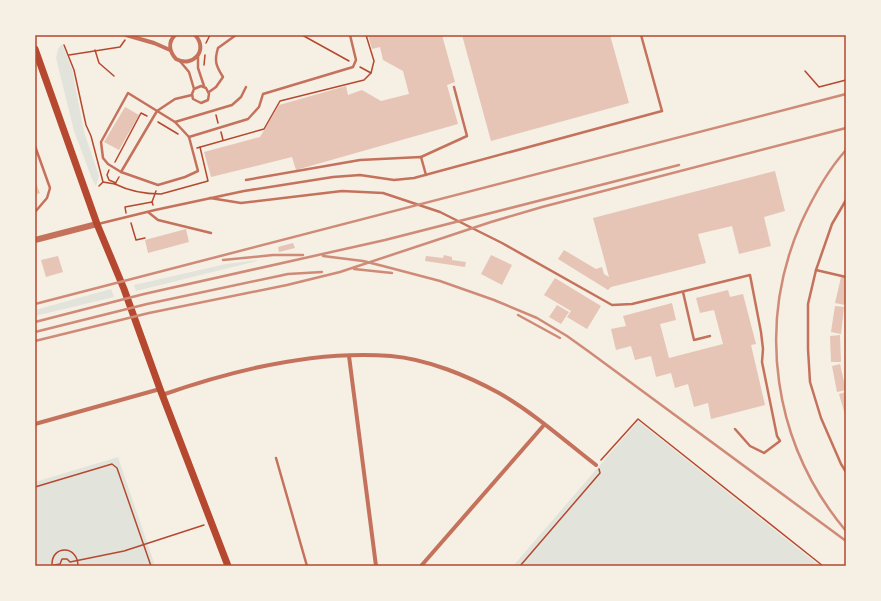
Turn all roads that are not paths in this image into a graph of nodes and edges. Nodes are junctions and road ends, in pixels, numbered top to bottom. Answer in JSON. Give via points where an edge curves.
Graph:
{"nodes":[{"id":1,"x":175,"y":35,"type":"edge"},
{"id":2,"x":195,"y":35,"type":"edge"},
{"id":3,"x":236,"y":35,"type":"edge"},
{"id":4,"x":350,"y":35,"type":"edge"},
{"id":5,"x":641,"y":35,"type":"edge"},
{"id":6,"x":128,"y":36,"type":"edge"},
{"id":7,"x":35,"y":49,"type":"edge"},
{"id":8,"x":170,"y":50,"type":"junction"},
{"id":9,"x":198,"y":56,"type":"junction"},
{"id":10,"x":179,"y":60,"type":"junction"},
{"id":11,"x":204,"y":87,"type":"junction"},
{"id":12,"x":246,"y":87,"type":"dead end"},
{"id":13,"x":454,"y":87,"type":"dead end"},
{"id":14,"x":194,"y":89,"type":"junction"},
{"id":15,"x":209,"y":92,"type":"junction"},
{"id":16,"x":192,"y":95,"type":"junction"},
{"id":17,"x":156,"y":111,"type":"junction"},
{"id":18,"x":175,"y":122,"type":"junction"},
{"id":19,"x":189,"y":137,"type":"junction"},
{"id":20,"x":35,"y":146,"type":"edge"},
{"id":21,"x":422,"y":157,"type":"junction"},
{"id":22,"x":122,"y":172,"type":"junction"},
{"id":23,"x":426,"y":175,"type":"junction"},
{"id":24,"x":246,"y":180,"type":"dead end"},
{"id":25,"x":210,"y":198,"type":"junction"},
{"id":26,"x":846,"y":200,"type":"edge"},
{"id":27,"x":148,"y":211,"type":"junction"},
{"id":28,"x":35,"y":212,"type":"edge"},
{"id":29,"x":97,"y":224,"type":"junction"},
{"id":30,"x":211,"y":233,"type":"dead end"},
{"id":31,"x":35,"y":240,"type":"edge"},
{"id":32,"x":816,"y":270,"type":"junction"},
{"id":33,"x":846,"y":277,"type":"edge"},
{"id":34,"x":683,"y":292,"type":"junction"},
{"id":35,"x":710,"y":336,"type":"dead end"},
{"id":36,"x":348,"y":356,"type":"junction"},
{"id":37,"x":161,"y":392,"type":"junction"},
{"id":38,"x":35,"y":424,"type":"edge"},
{"id":39,"x":544,"y":425,"type":"junction"},
{"id":40,"x":735,"y":429,"type":"dead end"},
{"id":41,"x":276,"y":458,"type":"dead end"},
{"id":42,"x":598,"y":464,"type":"road end"},
{"id":43,"x":846,"y":472,"type":"edge"},
{"id":44,"x":228,"y":566,"type":"edge"},
{"id":45,"x":307,"y":566,"type":"edge"},
{"id":46,"x":376,"y":566,"type":"edge"},
{"id":47,"x":421,"y":566,"type":"edge"}],
"edges":[{"from":1,"to":8,"type":"street","via":[[171,40]]},
{"from":2,"to":9,"type":"street","via":[[201,46]]},
{"from":3,"to":15,"type":"lane","via":[[218,48],[215,58],[222,77],[216,87]]},
{"from":4,"to":19,"type":"lane","via":[[356,60],[353,67],[262,94],[259,107],[248,120]]},
{"from":5,"to":23,"type":"lane","via":[[662,111]]},
{"from":6,"to":8,"type":"street"},
{"from":7,"to":29,"type":"main road"},
{"from":8,"to":10,"type":"street"},
{"from":9,"to":10,"type":"street","via":[[186,62]]},
{"from":9,"to":11,"type":"lane","via":[[198,68]]},
{"from":10,"to":14,"type":"lane","via":[[189,72]]},
{"from":11,"to":14,"type":"lane","via":[[198,86]]},
{"from":11,"to":15,"type":"lane"},
{"from":12,"to":18,"type":"lane","via":[[241,97],[232,104]]},
{"from":13,"to":21,"type":"lane","via":[[467,136]]},
{"from":14,"to":16,"type":"lane"},
{"from":15,"to":16,"type":"lane","via":[[209,97],[203,103],[195,101]]},
{"from":16,"to":17,"type":"lane","via":[[175,99]]},
{"from":17,"to":18,"type":"lane"},
{"from":17,"to":22,"type":"lane"},
{"from":17,"to":22,"type":"lane","via":[[128,93],[101,142],[103,158]]},
{"from":18,"to":19,"type":"lane"},
{"from":19,"to":22,"type":"lane","via":[[198,171],[158,185]]},
{"from":20,"to":28,"type":"lane","via":[[50,188],[47,198]]},
{"from":21,"to":23,"type":"lane"},
{"from":21,"to":24,"type":"lane","via":[[360,160]]},
{"from":23,"to":25,"type":"lane","via":[[394,180],[360,175],[333,177]]},
{"from":25,"to":27,"type":"lane"},
{"from":25,"to":34,"type":"lane","via":[[241,203],[342,191],[383,193],[440,212],[502,243],[612,305],[632,304]]},
{"from":26,"to":32,"type":"lane","via":[[832,224]]},
{"from":27,"to":29,"type":"lane"},
{"from":27,"to":30,"type":"lane","via":[[158,220]]},
{"from":29,"to":31,"type":"street"},
{"from":29,"to":37,"type":"main road","via":[[124,289]]},
{"from":32,"to":33,"type":"lane"},
{"from":32,"to":43,"type":"lane","via":[[808,304],[810,382],[821,418]]},
{"from":34,"to":35,"type":"lane","via":[[694,340]]},
{"from":34,"to":40,"type":"lane","via":[[750,275],[764,369],[780,441],[764,453],[750,446]]},
{"from":36,"to":37,"type":"street","via":[[286,362]]},
{"from":36,"to":39,"type":"street","via":[[391,356],[409,359],[461,375],[500,393]]},
{"from":36,"to":46,"type":"street"},
{"from":37,"to":38,"type":"street"},
{"from":37,"to":44,"type":"main road"},
{"from":39,"to":42,"type":"street"},
{"from":39,"to":47,"type":"street"},
{"from":41,"to":45,"type":"lane"}]}
